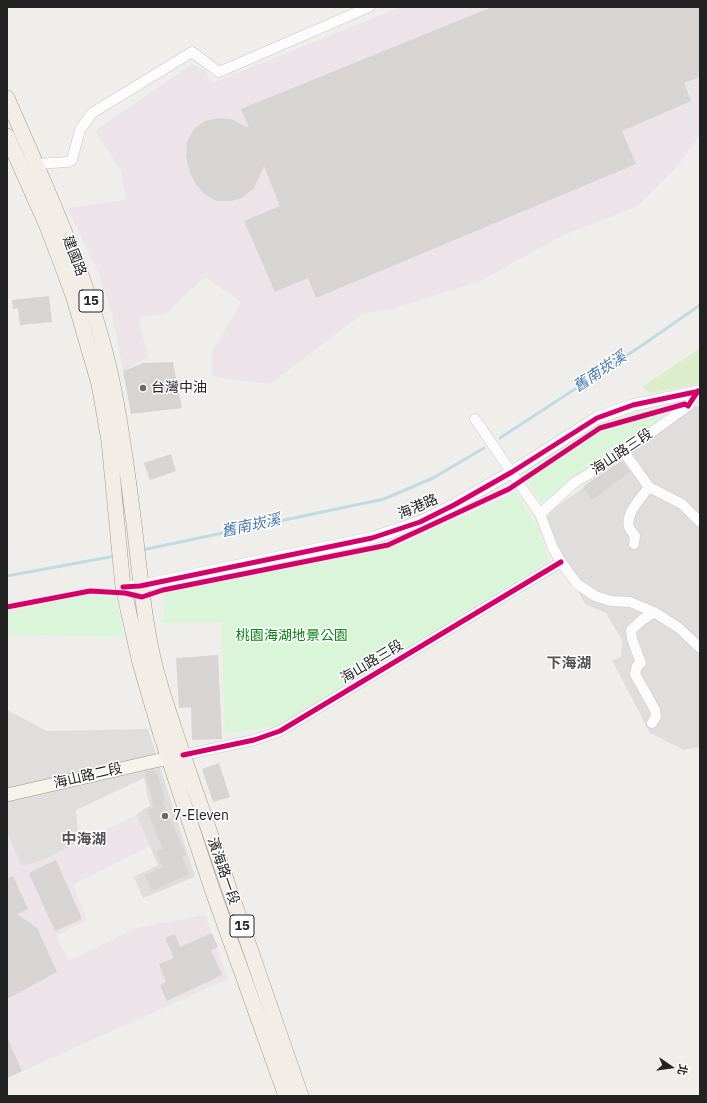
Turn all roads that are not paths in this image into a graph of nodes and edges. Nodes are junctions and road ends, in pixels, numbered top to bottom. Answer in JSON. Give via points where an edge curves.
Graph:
{"nodes":[{"id":1,"x":369,"y":7,"type":"edge"},
{"id":2,"x":7,"y":98,"type":"edge"},
{"id":3,"x":7,"y":136,"type":"edge"},
{"id":4,"x":11,"y":158,"type":"edge"},
{"id":5,"x":36,"y":164,"type":"junction"},
{"id":6,"x":699,"y":391,"type":"edge"},
{"id":7,"x":475,"y":419,"type":"dead end"},
{"id":8,"x":624,"y":452,"type":"junction"},
{"id":9,"x":512,"y":472,"type":"junction"},
{"id":10,"x":649,"y":487,"type":"junction"},
{"id":11,"x":540,"y":514,"type":"junction"},
{"id":12,"x":700,"y":522,"type":"edge"},
{"id":13,"x":634,"y":544,"type":"dead end"},
{"id":14,"x":561,"y":562,"type":"junction"},
{"id":15,"x":140,"y":579,"type":"junction"},
{"id":16,"x":123,"y":581,"type":"junction"},
{"id":17,"x":654,"y":612,"type":"junction"},
{"id":18,"x":700,"y":648,"type":"edge"},
{"id":19,"x":652,"y":723,"type":"dead end"},
{"id":20,"x":176,"y":756,"type":"junction"},
{"id":21,"x":7,"y":795,"type":"edge"},
{"id":22,"x":259,"y":998,"type":"junction"},
{"id":23,"x":286,"y":1096,"type":"edge"},
{"id":24,"x":301,"y":1096,"type":"edge"}],
"edges":[{"from":1,"to":5,"type":"street","via":[[219,72],[192,52],[92,113],[80,130],[72,160]]},
{"from":2,"to":5,"type":"main road","name":"建國路","number":"15"},
{"from":3,"to":4,"type":"main road","name":"建國路","number":"15"},
{"from":4,"to":16,"type":"main road","name":"建國路","number":"15","via":[[47,226],[74,298],[99,384],[108,441]]},
{"from":5,"to":15,"type":"main road","name":"建國路","number":"15","via":[[89,295],[100,333],[118,408]]},
{"from":6,"to":8,"type":"street","name":"海山路三段","via":[[688,406]]},
{"from":6,"to":9,"type":"street","name":"海港路","via":[[633,405],[597,418]]},
{"from":7,"to":9,"type":"street"},
{"from":8,"to":10,"type":"street"},
{"from":8,"to":11,"type":"street","name":"海山路三段","via":[[574,483]]},
{"from":9,"to":11,"type":"street"},
{"from":9,"to":15,"type":"street","name":"海港路","via":[[420,522],[372,538]]},
{"from":10,"to":12,"type":"street","via":[[682,504]]},
{"from":10,"to":13,"type":"street","via":[[629,518],[629,528],[635,536]]},
{"from":11,"to":14,"type":"street"},
{"from":14,"to":17,"type":"street","via":[[577,584],[595,596],[611,601],[630,602]]},
{"from":14,"to":20,"type":"street","name":"海山路三段","via":[[280,731],[254,740]]},
{"from":15,"to":16,"type":"street","name":"海港路"},
{"from":15,"to":20,"type":"main road","name":"濱海路一段","number":"15","via":[[150,644]]},
{"from":16,"to":20,"type":"main road","name":"濱海路一段","number":"15","via":[[140,663],[161,735]]},
{"from":17,"to":18,"type":"street","via":[[679,628]]},
{"from":17,"to":19,"type":"street","via":[[631,630],[641,663],[634,674],[655,710],[656,716]]},
{"from":20,"to":21,"type":"main road","name":"海山路二段"},
{"from":20,"to":22,"type":"main road","name":"濱海路一段","number":"15","via":[[212,888]]},
{"from":22,"to":23,"type":"main road","name":"濱海路一段","number":"15"},
{"from":22,"to":24,"type":"main road","name":"濱海路一段","number":"15"}]}
